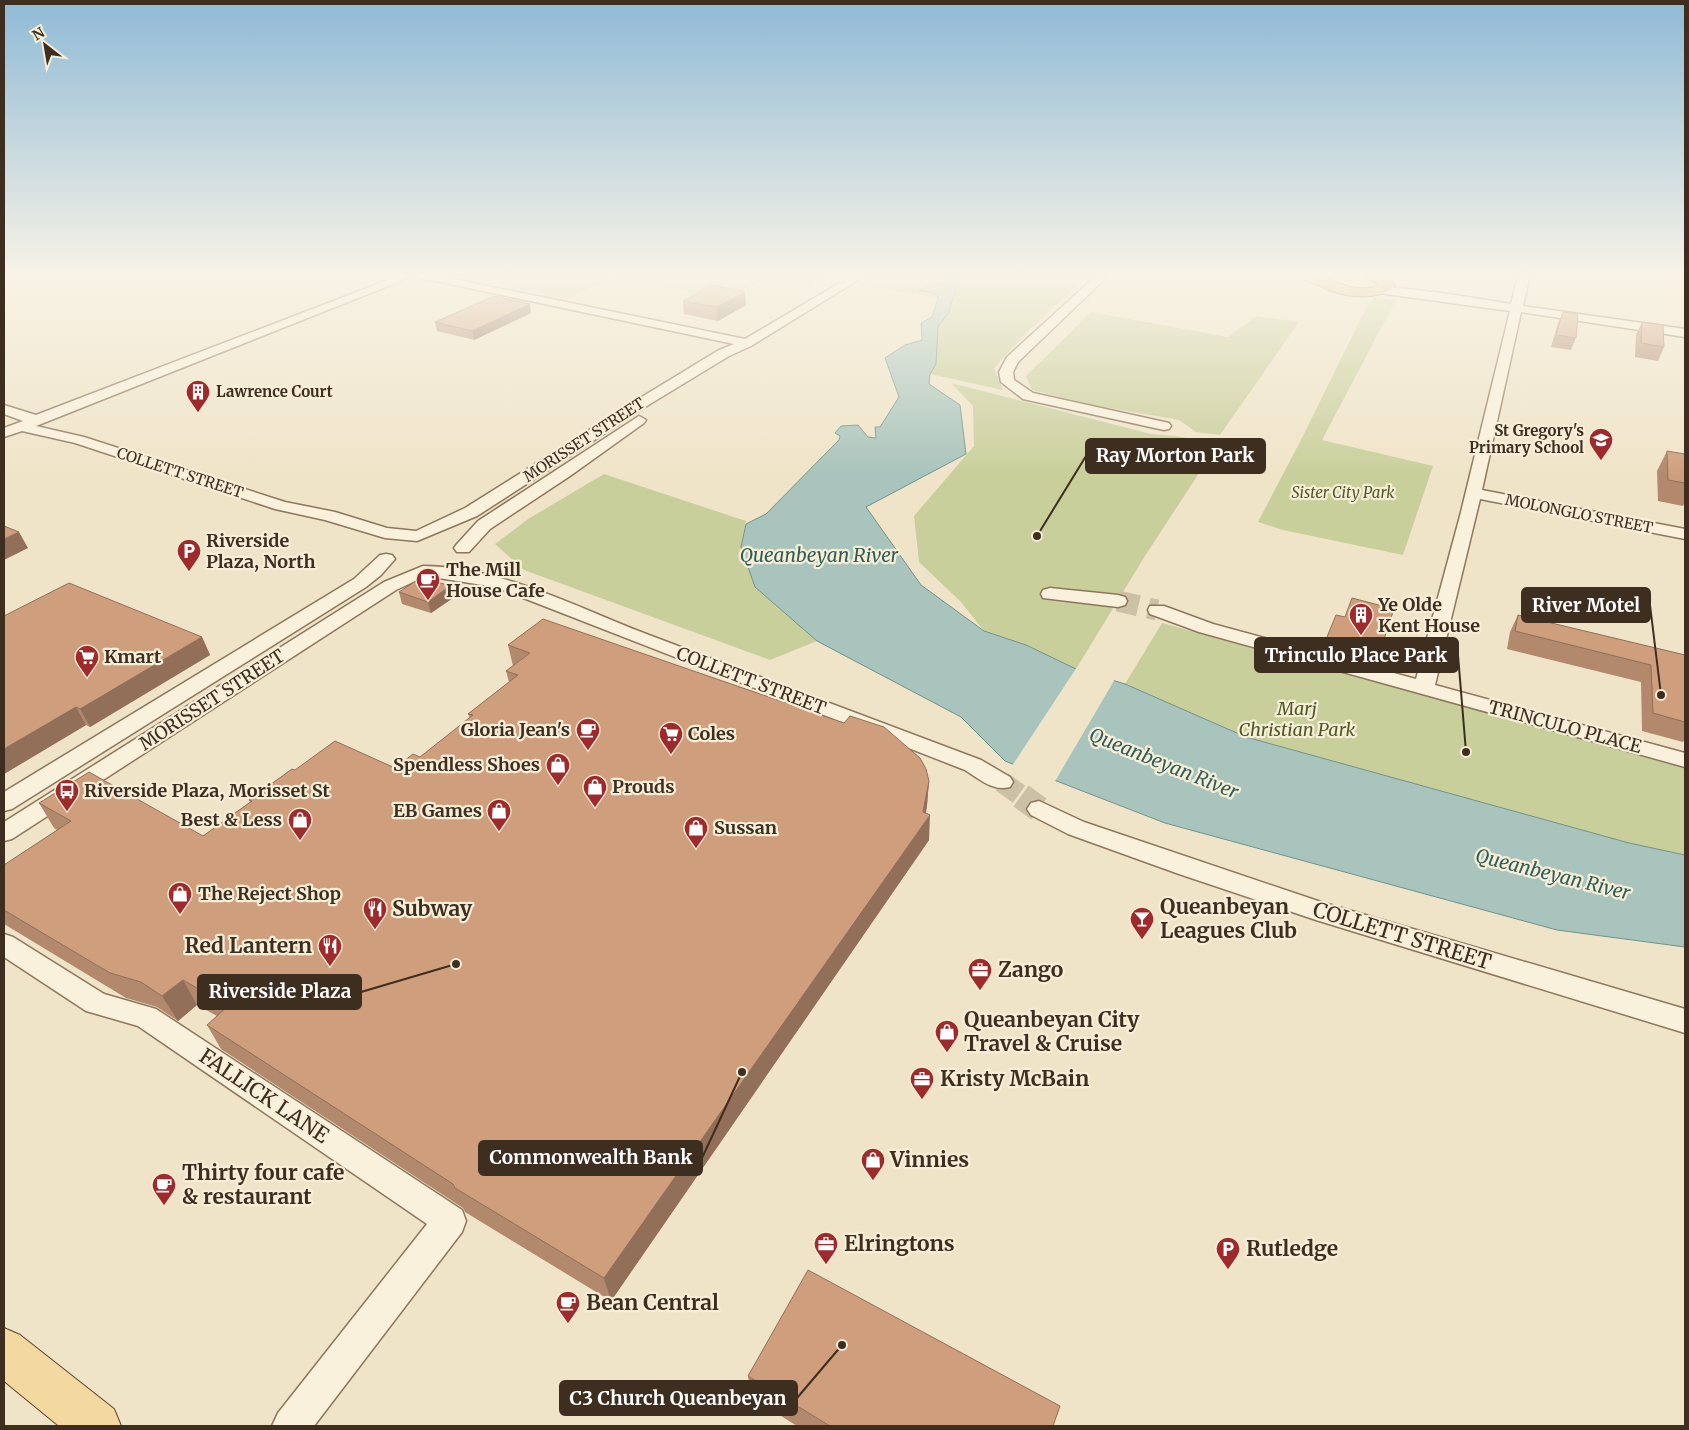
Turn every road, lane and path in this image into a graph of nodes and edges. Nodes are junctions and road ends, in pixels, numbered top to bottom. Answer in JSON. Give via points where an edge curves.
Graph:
{"nodes":[{"id":1,"x":236,"y":342,"type":"edge"},
{"id":2,"x":736,"y":342,"type":"edge"},
{"id":3,"x":751,"y":342,"type":"edge"},
{"id":4,"x":1031,"y":342,"type":"edge"},
{"id":5,"x":1508,"y":342,"type":"edge"},
{"id":6,"x":747,"y":344,"type":"junction"},
{"id":7,"x":685,"y":389,"type":"junction"},
{"id":8,"x":645,"y":401,"type":"junction"},
{"id":9,"x":4,"y":409,"type":"edge"},
{"id":10,"x":36,"y":420,"type":"junction"},
{"id":11,"x":4,"y":421,"type":"edge"},
{"id":12,"x":610,"y":422,"type":"junction"},
{"id":13,"x":20,"y":426,"type":"junction"},
{"id":14,"x":1164,"y":426,"type":"dead end"},
{"id":15,"x":4,"y":433,"type":"edge"},
{"id":16,"x":79,"y":440,"type":"junction"},
{"id":17,"x":606,"y":444,"type":"junction"},
{"id":18,"x":1473,"y":493,"type":"junction"},
{"id":19,"x":281,"y":506,"type":"junction"},
{"id":20,"x":1685,"y":534,"type":"edge"},
{"id":21,"x":419,"y":535,"type":"junction"},
{"id":22,"x":463,"y":549,"type":"junction"},
{"id":23,"x":386,"y":557,"type":"junction"},
{"id":24,"x":425,"y":571,"type":"junction"},
{"id":25,"x":500,"y":582,"type":"junction"},
{"id":26,"x":1050,"y":594,"type":"dead end"},
{"id":27,"x":1118,"y":601,"type":"tunnel mouth"},
{"id":28,"x":1157,"y":610,"type":"tunnel mouth"},
{"id":29,"x":1424,"y":689,"type":"junction"},
{"id":30,"x":1685,"y":760,"type":"edge"},
{"id":31,"x":1002,"y":782,"type":"tunnel mouth"},
{"id":32,"x":4,"y":803,"type":"edge"},
{"id":33,"x":1039,"y":808,"type":"tunnel mouth"},
{"id":34,"x":4,"y":833,"type":"edge"},
{"id":35,"x":4,"y":944,"type":"edge"},
{"id":36,"x":1685,"y":1021,"type":"edge"},
{"id":37,"x":4,"y":1351,"type":"edge"},
{"id":38,"x":97,"y":1426,"type":"edge"},
{"id":39,"x":291,"y":1426,"type":"edge"}],
"edges":[{"from":1,"to":10,"type":"street"},
{"from":2,"to":6,"type":"street"},
{"from":3,"to":6,"type":"street","name":"MORISSET STREET"},
{"from":4,"to":14,"type":"street","via":[[1012,360],[1006,372],[1008,382],[1028,396]]},
{"from":5,"to":18,"type":"street"},
{"from":6,"to":7,"type":"street","name":"MORISSET STREET"},
{"from":6,"to":8,"type":"street","name":"MORISSET STREET","via":[[724,353]]},
{"from":7,"to":8,"type":"street"},
{"from":7,"to":17,"type":"street","name":"MORISSET STREET"},
{"from":8,"to":12,"type":"street","name":"MORISSET STREET"},
{"from":9,"to":10,"type":"street","name":"COLLETT STREET"},
{"from":10,"to":13,"type":"street"},
{"from":10,"to":16,"type":"street","name":"COLLETT STREET"},
{"from":11,"to":13,"type":"street","name":"COLLETT STREET"},
{"from":12,"to":17,"type":"street","via":[[612,434]]},
{"from":12,"to":21,"type":"street","name":"MORISSET STREET","via":[[472,512]]},
{"from":13,"to":15,"type":"street"},
{"from":13,"to":16,"type":"street","name":"COLLETT STREET"},
{"from":16,"to":19,"type":"street","name":"COLLETT STREET"},
{"from":17,"to":22,"type":"street","name":"MORISSET STREET","via":[[484,525]]},
{"from":18,"to":20,"type":"street","name":"MOLONGLO STREET"},
{"from":18,"to":29,"type":"street"},
{"from":19,"to":21,"type":"street","name":"COLLETT STREET","via":[[385,533]]},
{"from":19,"to":23,"type":"street","name":"COLLETT STREET","via":[[313,524],[365,541]]},
{"from":21,"to":22,"type":"street","name":"COLLETT STREET","via":[[448,535],[461,541]]},
{"from":21,"to":23,"type":"street","name":"MORISSET STREET","via":[[394,545]]},
{"from":22,"to":24,"type":"street","name":"MORISSET STREET","via":[[450,563]]},
{"from":22,"to":25,"type":"street","name":"COLLETT STREET"},
{"from":23,"to":24,"type":"street","name":"COLLETT STREET","via":[[391,567],[399,570]]},
{"from":23,"to":32,"type":"street","name":"MORISSET STREET","via":[[360,583]]},
{"from":24,"to":25,"type":"street","name":"COLLETT STREET"},
{"from":24,"to":34,"type":"street","name":"MORISSET STREET","via":[[390,586]]},
{"from":25,"to":31,"type":"street","name":"COLLETT STREET","via":[[974,765]]},
{"from":26,"to":27,"type":"street"},
{"from":28,"to":29,"type":"street","name":"TRINCULO PLACE","via":[[1206,628]]},
{"from":29,"to":30,"type":"street","name":"TRINCULO PLACE"},
{"from":33,"to":36,"type":"street","name":"COLLETT STREET","via":[[1076,828],[1215,877]]},
{"from":35,"to":39,"type":"street","name":"FALLICK LANE","via":[[96,1003],[146,1018],[450,1221]]},
{"from":37,"to":38,"type":"main road"}]}
